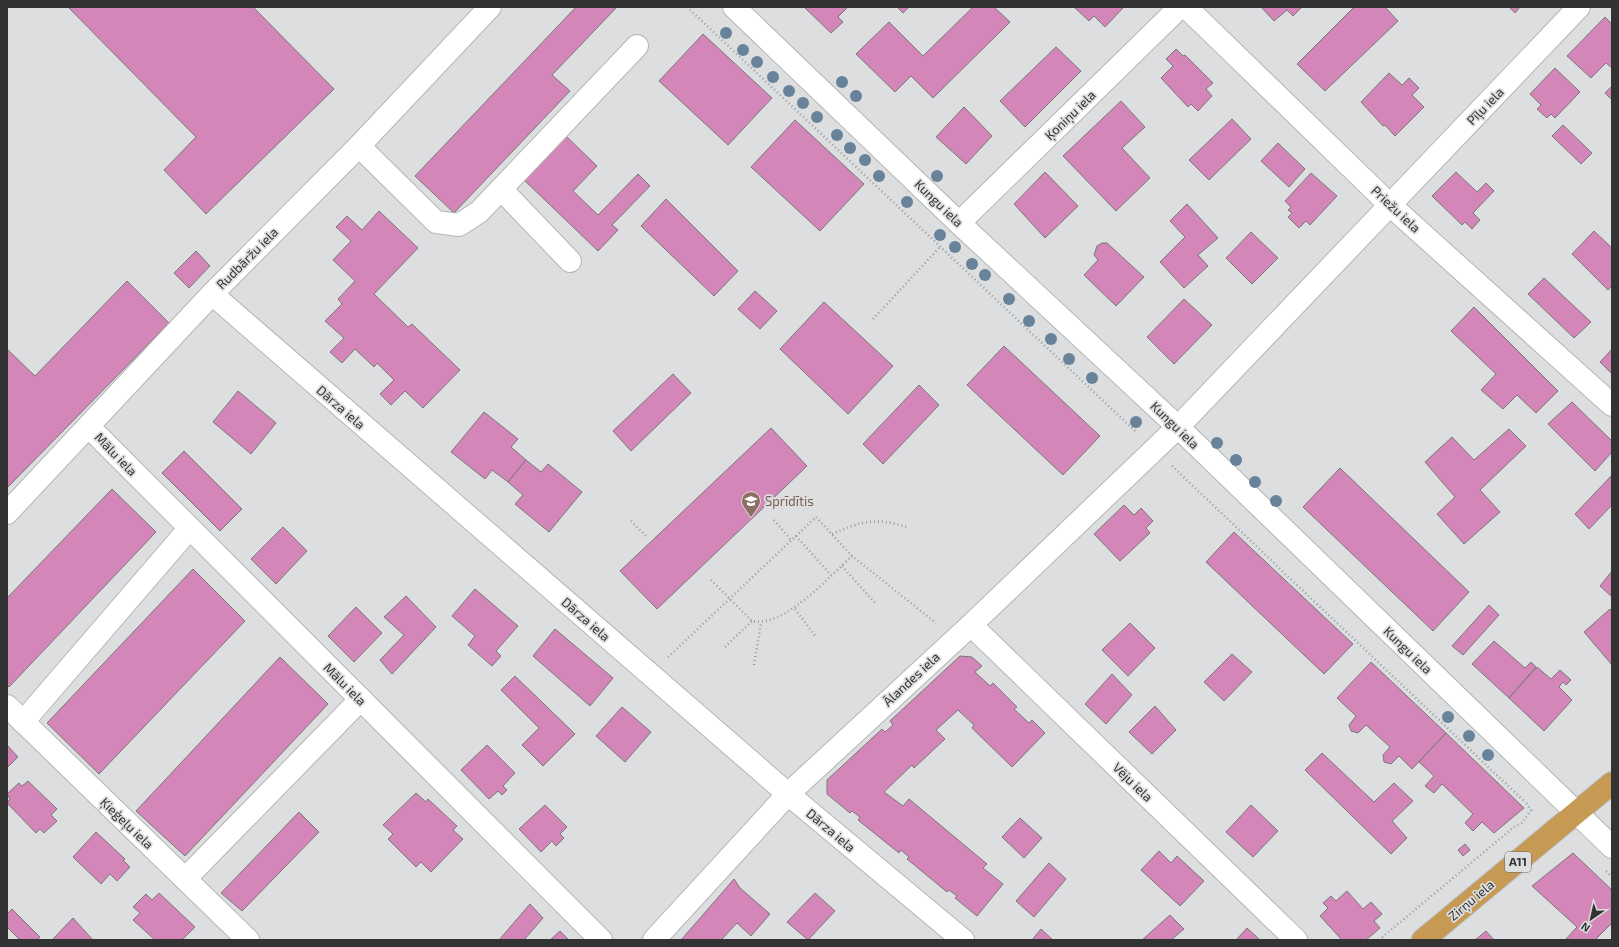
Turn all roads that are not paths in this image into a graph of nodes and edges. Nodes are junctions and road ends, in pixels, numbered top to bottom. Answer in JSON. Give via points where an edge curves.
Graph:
{"nodes":[{"id":1,"x":490,"y":7,"type":"edge"},
{"id":2,"x":734,"y":7,"type":"edge"},
{"id":3,"x":1180,"y":7,"type":"edge"},
{"id":4,"x":1186,"y":7,"type":"edge"},
{"id":5,"x":1579,"y":7,"type":"edge"},
{"id":6,"x":637,"y":46,"type":"dead end"},
{"id":7,"x":359,"y":146,"type":"junction"},
{"id":8,"x":501,"y":189,"type":"junction"},
{"id":9,"x":1390,"y":205,"type":"junction"},
{"id":10,"x":959,"y":223,"type":"junction"},
{"id":11,"x":570,"y":261,"type":"dead end"},
{"id":12,"x":212,"y":294,"type":"junction"},
{"id":13,"x":1612,"y":405,"type":"edge"},
{"id":14,"x":89,"y":427,"type":"junction"},
{"id":15,"x":1178,"y":427,"type":"junction"},
{"id":16,"x":7,"y":513,"type":"edge"},
{"id":17,"x":189,"y":529,"type":"junction"},
{"id":18,"x":963,"y":632,"type":"junction"},
{"id":19,"x":361,"y":699,"type":"junction"},
{"id":20,"x":7,"y":706,"type":"edge"},
{"id":21,"x":24,"y":722,"type":"junction"},
{"id":22,"x":1612,"y":783,"type":"edge"},
{"id":23,"x":788,"y":794,"type":"junction"},
{"id":24,"x":1576,"y":813,"type":"junction"},
{"id":25,"x":1612,"y":847,"type":"edge"},
{"id":26,"x":185,"y":879,"type":"junction"},
{"id":27,"x":248,"y":940,"type":"edge"},
{"id":28,"x":601,"y":940,"type":"edge"},
{"id":29,"x":654,"y":940,"type":"edge"},
{"id":30,"x":963,"y":940,"type":"edge"},
{"id":31,"x":1296,"y":940,"type":"edge"},
{"id":32,"x":1423,"y":940,"type":"edge"}],
"edges":[{"from":1,"to":7,"type":"street","name":"Rudbāržu iela"},
{"from":2,"to":10,"type":"street","name":"Kungu iela"},
{"from":3,"to":10,"type":"street","name":"Ķoniņu iela"},
{"from":4,"to":9,"type":"street","name":"Priežu iela"},
{"from":5,"to":9,"type":"street","name":"Pīļu iela"},
{"from":6,"to":8,"type":"street"},
{"from":7,"to":8,"type":"street","via":[[436,222],[459,225],[479,212]]},
{"from":7,"to":12,"type":"street","name":"Rudbāržu iela"},
{"from":8,"to":11,"type":"street"},
{"from":9,"to":13,"type":"street","name":"Priežu iela"},
{"from":9,"to":15,"type":"street","name":"Pīļu iela"},
{"from":10,"to":15,"type":"street","name":"Kungu iela"},
{"from":12,"to":14,"type":"street","name":"Rudbāržu iela"},
{"from":12,"to":23,"type":"street","name":"Dārza iela"},
{"from":14,"to":16,"type":"street","name":"Rudbāržu iela"},
{"from":14,"to":17,"type":"street","name":"Mālu iela"},
{"from":15,"to":18,"type":"street","name":"Ālandes iela"},
{"from":15,"to":24,"type":"street","name":"Kungu iela"},
{"from":17,"to":19,"type":"street","name":"Mālu iela"},
{"from":17,"to":21,"type":"street"},
{"from":18,"to":23,"type":"street","name":"Ālandes iela"},
{"from":18,"to":31,"type":"street","name":"Vēju iela"},
{"from":19,"to":26,"type":"street"},
{"from":19,"to":28,"type":"street","name":"Mālu iela"},
{"from":20,"to":21,"type":"street","name":"Ķieģeļu iela"},
{"from":21,"to":26,"type":"street","name":"Ķieģeļu iela"},
{"from":22,"to":24,"type":"highway","name":"Zirņu iela","number":"A11"},
{"from":23,"to":29,"type":"street","name":"Ālandes iela"},
{"from":23,"to":30,"type":"street","name":"Dārza iela"},
{"from":24,"to":25,"type":"street","name":"Kungu iela"},
{"from":24,"to":32,"type":"highway","name":"Zirņu iela","number":"A11"},
{"from":26,"to":27,"type":"street","name":"Ķieģeļu iela"}]}
